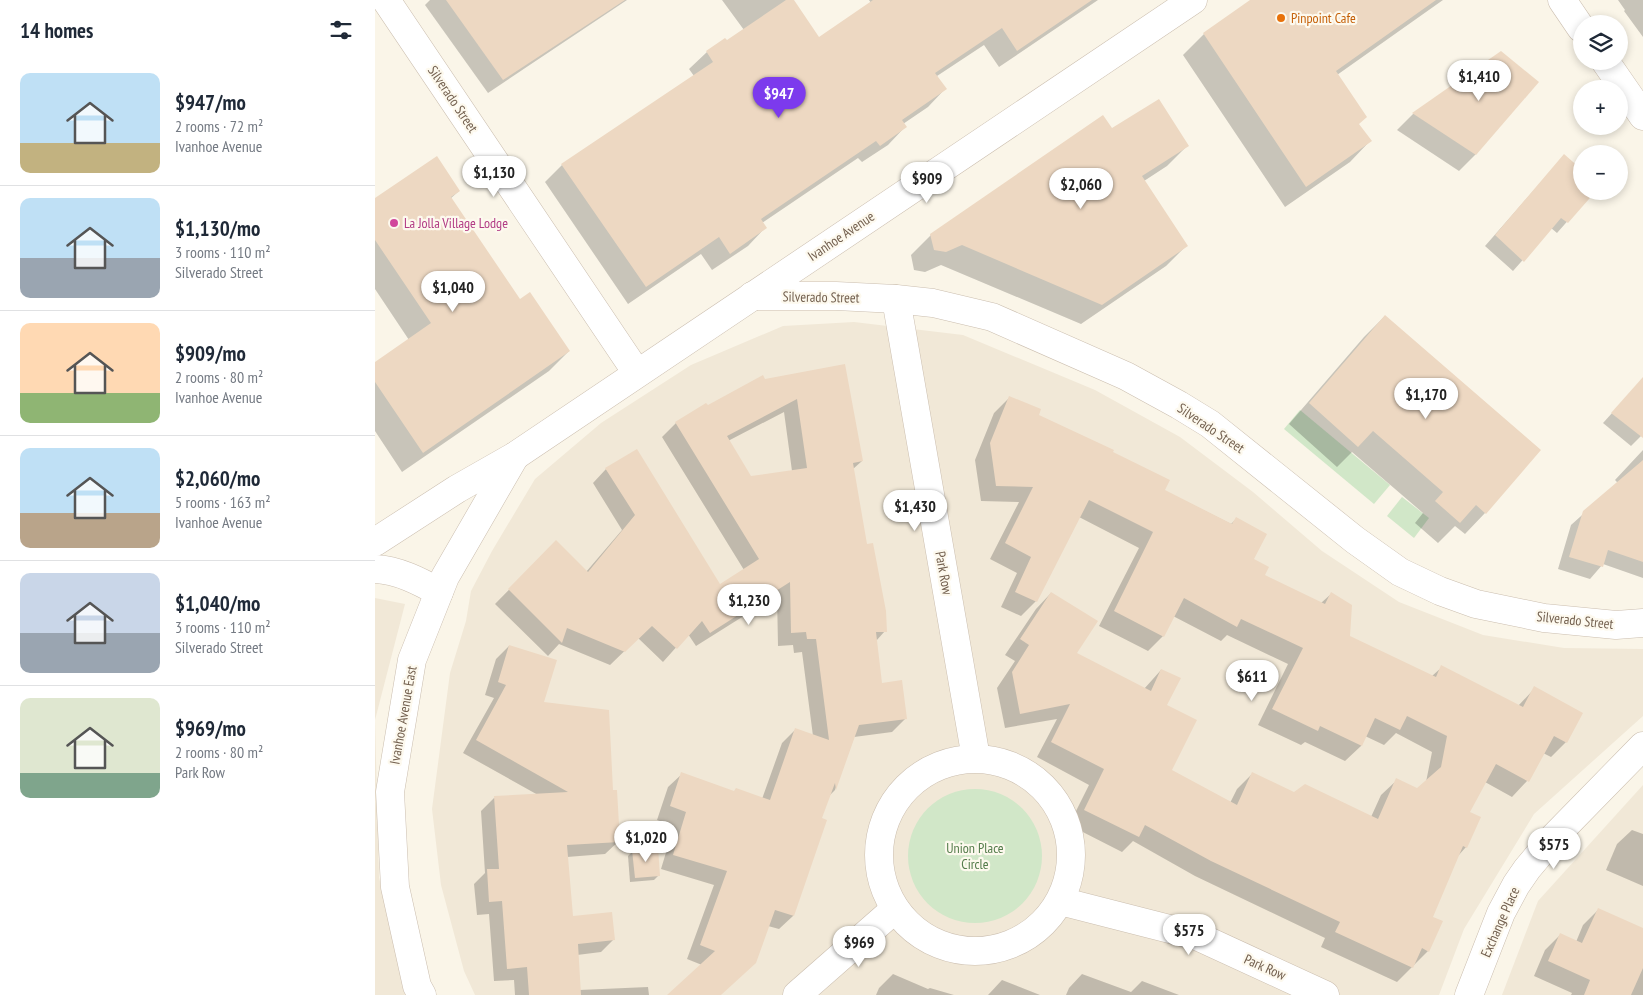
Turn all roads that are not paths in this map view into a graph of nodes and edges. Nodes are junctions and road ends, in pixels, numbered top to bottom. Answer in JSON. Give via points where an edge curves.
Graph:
{"nodes":[{"id":1,"x":386,"y":0,"type":"edge"},
{"id":2,"x":1193,"y":0,"type":"edge"},
{"id":3,"x":1562,"y":0,"type":"edge"},
{"id":4,"x":1573,"y":16,"type":"edge"},
{"id":5,"x":1611,"y":70,"type":"edge"},
{"id":6,"x":1643,"y":116,"type":"edge"},
{"id":7,"x":752,"y":296,"type":"junction"},
{"id":8,"x":896,"y":299,"type":"junction"},
{"id":9,"x":637,"y":373,"type":"junction"},
{"id":10,"x":515,"y":456,"type":"junction"},
{"id":11,"x":375,"y":542,"type":"edge"},
{"id":12,"x":375,"y":569,"type":"edge"},
{"id":13,"x":439,"y":592,"type":"junction"},
{"id":14,"x":1643,"y":623,"type":"edge"},
{"id":15,"x":1643,"y":746,"type":"edge"},
{"id":16,"x":976,"y":758,"type":"junction"},
{"id":17,"x":1060,"y":901,"type":"junction"},
{"id":18,"x":895,"y":909,"type":"junction"},
{"id":19,"x":422,"y":995,"type":"edge"},
{"id":20,"x":797,"y":995,"type":"edge"},
{"id":21,"x":1325,"y":995,"type":"edge"},
{"id":22,"x":1469,"y":995,"type":"edge"}],
"edges":[{"from":1,"to":9,"type":"street","name":"Silverado Street"},
{"from":2,"to":7,"type":"street","name":"Ivanhoe Avenue"},
{"from":3,"to":4,"type":"street"},
{"from":5,"to":6,"type":"street"},
{"from":7,"to":8,"type":"street","name":"Silverado Street"},
{"from":7,"to":9,"type":"street","name":"Ivanhoe Avenue"},
{"from":8,"to":14,"type":"street","name":"Silverado Street","via":[[933,303],[992,317],[1127,376],[1210,424],[1400,572],[1440,591],[1477,604],[1544,618]]},
{"from":8,"to":16,"type":"street","name":"Park Row"},
{"from":9,"to":10,"type":"street","name":"Ivanhoe Avenue"},
{"from":10,"to":11,"type":"street","name":"Ivanhoe Avenue"},
{"from":10,"to":13,"type":"street","name":"Ivanhoe Avenue East"},
{"from":12,"to":13,"type":"street","via":[[413,578]]},
{"from":13,"to":19,"type":"street","name":"Ivanhoe Avenue East","via":[[412,660],[390,792],[395,887],[417,986]]},
{"from":15,"to":22,"type":"street","name":"Exchange Place","via":[[1527,869],[1501,913]]},
{"from":16,"to":17,"type":"street","via":[[1008,764],[1036,781],[1058,806],[1069,837],[1070,870]]},
{"from":16,"to":18,"type":"street","via":[[946,762],[919,776],[898,796],[885,817],[878,852],[882,882]]},
{"from":17,"to":18,"type":"street","via":[[1040,927],[1012,944],[980,952],[947,948],[925,937]]},
{"from":17,"to":21,"type":"street","name":"Park Row","via":[[1197,936]]},
{"from":18,"to":20,"type":"street"}]}
